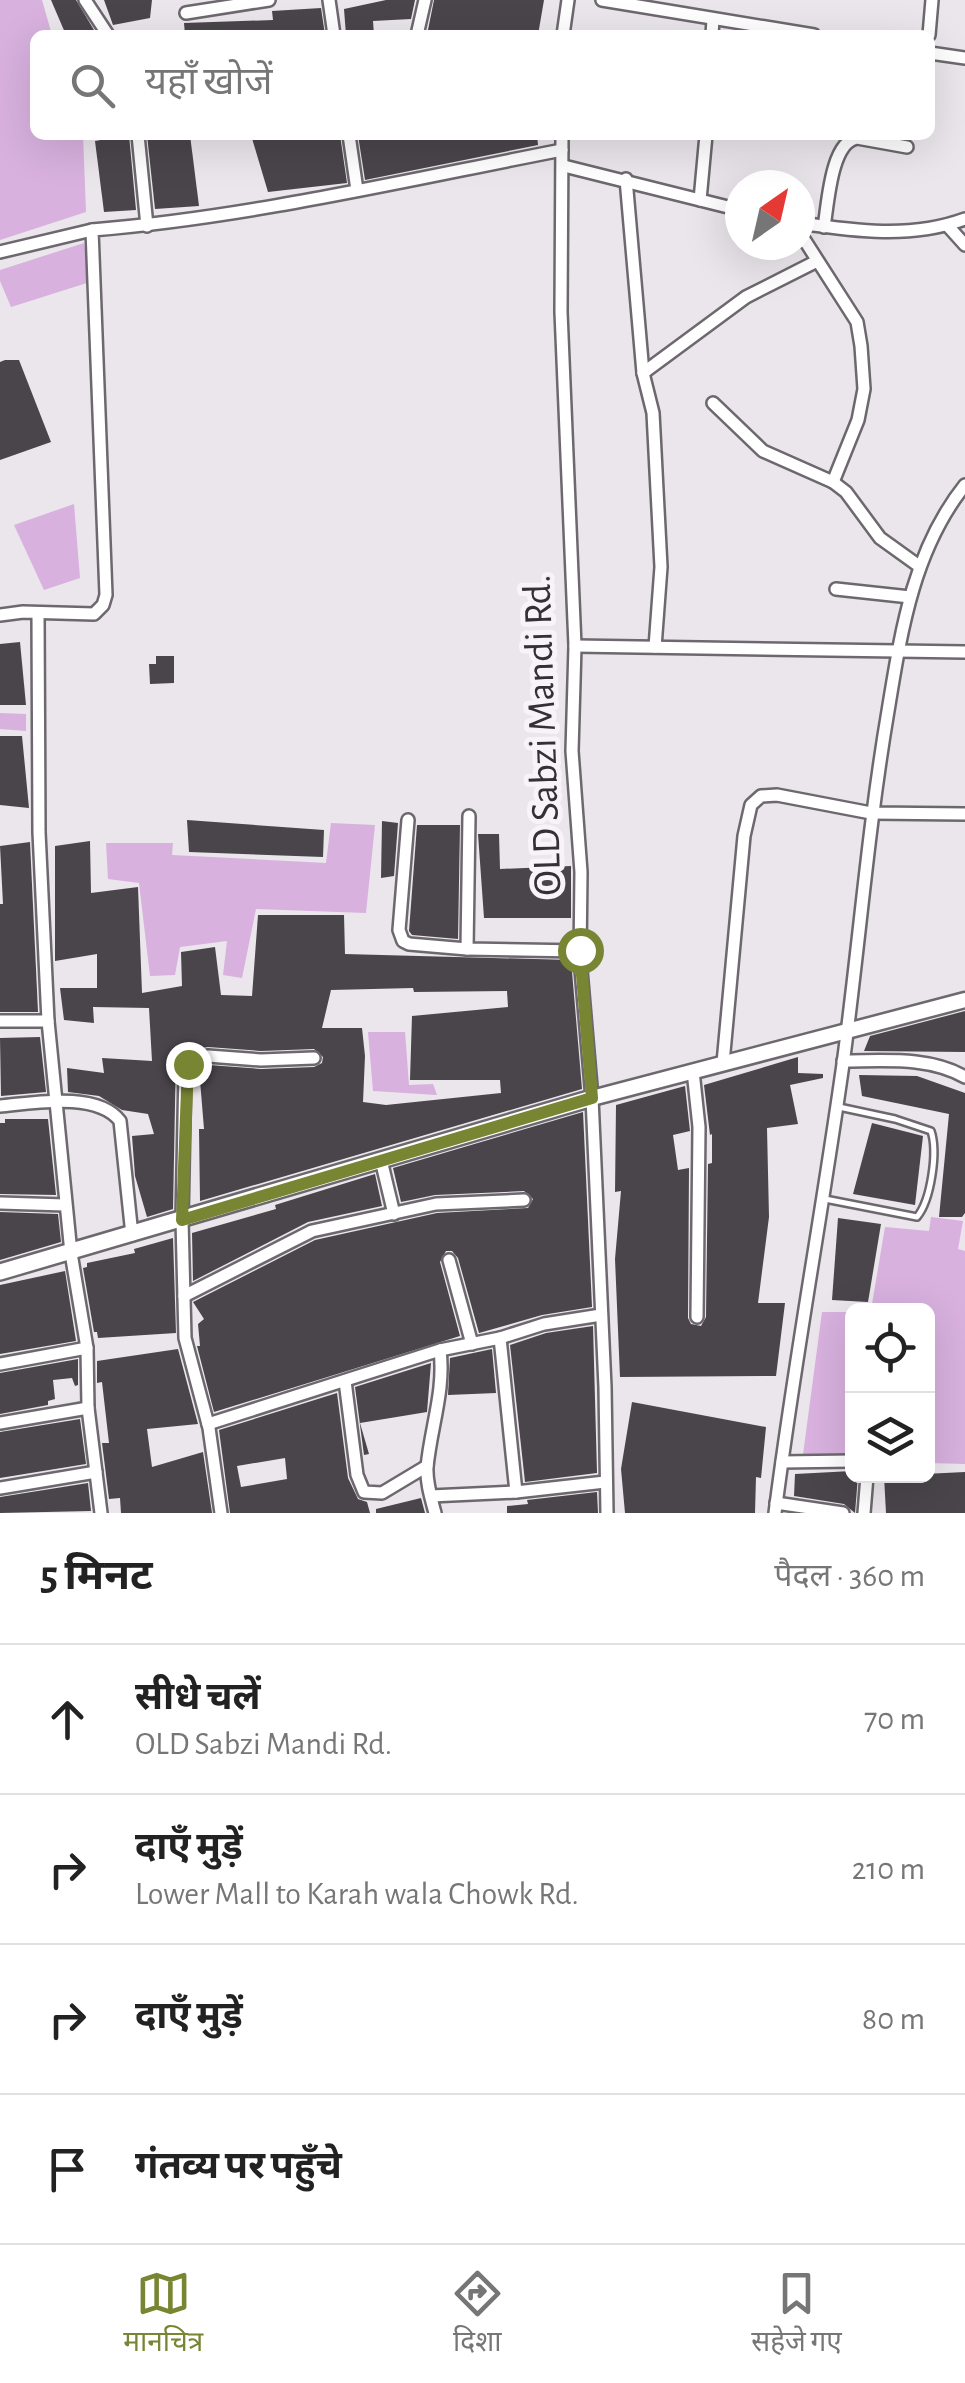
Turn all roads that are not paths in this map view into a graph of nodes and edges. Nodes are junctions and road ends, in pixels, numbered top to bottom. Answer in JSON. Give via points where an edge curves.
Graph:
{"nodes":[{"id":1,"x":85,"y":0,"type":"edge"},
{"id":2,"x":269,"y":0,"type":"edge"},
{"id":3,"x":329,"y":0,"type":"edge"},
{"id":4,"x":425,"y":0,"type":"edge"},
{"id":5,"x":568,"y":0,"type":"edge"},
{"id":6,"x":602,"y":0,"type":"edge"},
{"id":7,"x":932,"y":0,"type":"edge"},
{"id":8,"x":186,"y":13,"type":"dead end"},
{"id":9,"x":713,"y":20,"type":"junction"},
{"id":10,"x":105,"y":30,"type":"edge"},
{"id":11,"x":333,"y":30,"type":"edge"},
{"id":12,"x":418,"y":30,"type":"edge"},
{"id":13,"x":564,"y":30,"type":"edge"},
{"id":14,"x":712,"y":30,"type":"edge"},
{"id":15,"x":780,"y":30,"type":"edge"},
{"id":16,"x":929,"y":30,"type":"edge"},
{"id":17,"x":935,"y":54,"type":"edge"},
{"id":18,"x":965,"y":58,"type":"edge"},
{"id":19,"x":138,"y":140,"type":"edge"},
{"id":20,"x":350,"y":140,"type":"edge"},
{"id":21,"x":562,"y":140,"type":"edge"},
{"id":22,"x":706,"y":140,"type":"edge"},
{"id":23,"x":852,"y":140,"type":"edge"},
{"id":24,"x":868,"y":140,"type":"edge"},
{"id":25,"x":907,"y":147,"type":"dead end"},
{"id":26,"x":562,"y":150,"type":"junction"},
{"id":27,"x":564,"y":166,"type":"junction"},
{"id":28,"x":626,"y":179,"type":"junction"},
{"id":29,"x":358,"y":190,"type":"junction"},
{"id":30,"x":700,"y":200,"type":"junction"},
{"id":31,"x":725,"y":206,"type":"edge"},
{"id":32,"x":965,"y":218,"type":"edge"},
{"id":33,"x":947,"y":225,"type":"junction"},
{"id":34,"x":146,"y":226,"type":"junction"},
{"id":35,"x":815,"y":226,"type":"edge"},
{"id":36,"x":824,"y":227,"type":"junction"},
{"id":37,"x":92,"y":230,"type":"junction"},
{"id":38,"x":965,"y":245,"type":"edge"},
{"id":39,"x":0,"y":252,"type":"edge"},
{"id":40,"x":815,"y":258,"type":"edge"},
{"id":41,"x":817,"y":262,"type":"junction"},
{"id":42,"x":644,"y":373,"type":"junction"},
{"id":43,"x":713,"y":403,"type":"dead end"},
{"id":44,"x":834,"y":482,"type":"junction"},
{"id":45,"x":965,"y":485,"type":"edge"},
{"id":46,"x":919,"y":566,"type":"junction"},
{"id":47,"x":836,"y":589,"type":"dead end"},
{"id":48,"x":910,"y":597,"type":"junction"},
{"id":49,"x":38,"y":612,"type":"junction"},
{"id":50,"x":0,"y":615,"type":"edge"},
{"id":51,"x":575,"y":646,"type":"junction"},
{"id":52,"x":655,"y":648,"type":"junction"},
{"id":53,"x":898,"y":651,"type":"junction"},
{"id":54,"x":965,"y":652,"type":"edge"},
{"id":55,"x":871,"y":813,"type":"junction"},
{"id":56,"x":965,"y":814,"type":"edge"},
{"id":57,"x":469,"y":816,"type":"dead end"},
{"id":58,"x":408,"y":820,"type":"dead end"},
{"id":59,"x":466,"y":949,"type":"junction"},
{"id":60,"x":580,"y":950,"type":"junction"},
{"id":61,"x":965,"y":1000,"type":"edge"},
{"id":62,"x":0,"y":1020,"type":"edge"},
{"id":63,"x":48,"y":1021,"type":"junction"},
{"id":64,"x":846,"y":1032,"type":"junction"},
{"id":65,"x":314,"y":1058,"type":"dead end"},
{"id":66,"x":843,"y":1061,"type":"junction"},
{"id":67,"x":723,"y":1064,"type":"junction"},
{"id":68,"x":693,"y":1071,"type":"junction"},
{"id":69,"x":965,"y":1077,"type":"edge"},
{"id":70,"x":592,"y":1098,"type":"junction"},
{"id":71,"x":56,"y":1100,"type":"junction"},
{"id":72,"x":0,"y":1106,"type":"edge"},
{"id":73,"x":836,"y":1106,"type":"junction"},
{"id":74,"x":381,"y":1160,"type":"junction"},
{"id":75,"x":822,"y":1198,"type":"junction"},
{"id":76,"x":524,"y":1200,"type":"dead end"},
{"id":77,"x":0,"y":1203,"type":"edge"},
{"id":78,"x":65,"y":1205,"type":"junction"},
{"id":79,"x":394,"y":1214,"type":"junction"},
{"id":80,"x":182,"y":1220,"type":"junction"},
{"id":81,"x":132,"y":1235,"type":"junction"},
{"id":82,"x":70,"y":1253,"type":"junction"},
{"id":83,"x":449,"y":1260,"type":"dead end"},
{"id":84,"x":0,"y":1272,"type":"edge"},
{"id":85,"x":184,"y":1296,"type":"junction"},
{"id":86,"x":601,"y":1315,"type":"junction"},
{"id":87,"x":698,"y":1317,"type":"dead end"},
{"id":88,"x":500,"y":1338,"type":"junction"},
{"id":89,"x":472,"y":1344,"type":"junction"},
{"id":90,"x":87,"y":1348,"type":"junction"},
{"id":91,"x":440,"y":1350,"type":"junction"},
{"id":92,"x":0,"y":1364,"type":"edge"},
{"id":93,"x":345,"y":1382,"type":"junction"},
{"id":94,"x":88,"y":1408,"type":"junction"},
{"id":95,"x":0,"y":1422,"type":"edge"},
{"id":96,"x":208,"y":1424,"type":"junction"},
{"id":97,"x":845,"y":1461,"type":"edge"},
{"id":98,"x":782,"y":1462,"type":"junction"},
{"id":99,"x":427,"y":1466,"type":"junction"},
{"id":100,"x":96,"y":1472,"type":"junction"},
{"id":101,"x":605,"y":1482,"type":"junction"},
{"id":102,"x":866,"y":1483,"type":"edge"},
{"id":103,"x":0,"y":1488,"type":"edge"},
{"id":104,"x":516,"y":1492,"type":"junction"},
{"id":105,"x":431,"y":1496,"type":"junction"},
{"id":106,"x":776,"y":1508,"type":"edge"},
{"id":107,"x":100,"y":1513,"type":"edge"},
{"id":108,"x":221,"y":1513,"type":"edge"},
{"id":109,"x":435,"y":1513,"type":"edge"},
{"id":110,"x":607,"y":1513,"type":"edge"},
{"id":111,"x":842,"y":1513,"type":"edge"},
{"id":112,"x":864,"y":1513,"type":"edge"}],
"edges":[{"from":1,"to":10,"type":"street"},
{"from":2,"to":8,"type":"street"},
{"from":3,"to":11,"type":"street"},
{"from":4,"to":12,"type":"street"},
{"from":5,"to":13,"type":"street"},
{"from":6,"to":9,"type":"street"},
{"from":7,"to":16,"type":"street"},
{"from":9,"to":14,"type":"street"},
{"from":9,"to":15,"type":"street"},
{"from":17,"to":18,"type":"street"},
{"from":19,"to":34,"type":"street"},
{"from":20,"to":29,"type":"street"},
{"from":21,"to":26,"type":"street","name":"OLD Sabzi Mandi Rd."},
{"from":22,"to":30,"type":"street"},
{"from":23,"to":36,"type":"street","via":[[837,157]]},
{"from":24,"to":25,"type":"street"},
{"from":26,"to":27,"type":"street","name":"OLD Sabzi Mandi Rd."},
{"from":26,"to":29,"type":"street"},
{"from":27,"to":28,"type":"street"},
{"from":27,"to":51,"type":"street","name":"OLD Sabzi Mandi Rd.","via":[[561,312]]},
{"from":28,"to":30,"type":"street"},
{"from":28,"to":42,"type":"street"},
{"from":29,"to":34,"type":"street"},
{"from":30,"to":31,"type":"street"},
{"from":32,"to":33,"type":"street"},
{"from":33,"to":36,"type":"street","via":[[897,232]]},
{"from":33,"to":38,"type":"street"},
{"from":34,"to":37,"type":"street"},
{"from":35,"to":36,"type":"street"},
{"from":37,"to":39,"type":"street"},
{"from":37,"to":49,"type":"street","via":[[106,595],[94,614]]},
{"from":40,"to":41,"type":"street"},
{"from":41,"to":42,"type":"street","via":[[746,297]]},
{"from":41,"to":44,"type":"street","via":[[858,322],[864,372],[858,420]]},
{"from":42,"to":52,"type":"street","via":[[653,412],[661,567]]},
{"from":43,"to":44,"type":"street","via":[[763,451]]},
{"from":44,"to":46,"type":"street","via":[[880,538]]},
{"from":45,"to":46,"type":"street"},
{"from":46,"to":48,"type":"street"},
{"from":47,"to":48,"type":"street"},
{"from":48,"to":53,"type":"street"},
{"from":49,"to":50,"type":"street"},
{"from":49,"to":63,"type":"street","via":[[38,832]]},
{"from":51,"to":52,"type":"street"},
{"from":51,"to":60,"type":"street","name":"OLD Sabzi Mandi Rd."},
{"from":52,"to":53,"type":"street"},
{"from":53,"to":54,"type":"street"},
{"from":53,"to":55,"type":"street"},
{"from":55,"to":56,"type":"street"},
{"from":55,"to":64,"type":"street"},
{"from":55,"to":67,"type":"street","via":[[777,795],[761,796],[752,805]]},
{"from":57,"to":59,"type":"street"},
{"from":58,"to":59,"type":"street","via":[[403,941]]},
{"from":59,"to":60,"type":"street"},
{"from":60,"to":70,"type":"street","name":"OLD Sabzi Mandi Rd."},
{"from":61,"to":64,"type":"street"},
{"from":62,"to":63,"type":"street"},
{"from":63,"to":71,"type":"street"},
{"from":64,"to":66,"type":"street"},
{"from":64,"to":67,"type":"street"},
{"from":65,"to":80,"type":"street","via":[[208,1056],[188,1064]]},
{"from":66,"to":69,"type":"street","via":[[907,1061]]},
{"from":66,"to":73,"type":"street"},
{"from":67,"to":68,"type":"street"},
{"from":68,"to":70,"type":"street"},
{"from":68,"to":87,"type":"street","via":[[700,1127]]},
{"from":70,"to":74,"type":"main road"},
{"from":70,"to":86,"type":"street","name":"OLD Sabzi Mandi Rd."},
{"from":71,"to":72,"type":"street"},
{"from":71,"to":78,"type":"street"},
{"from":71,"to":81,"type":"street","via":[[98,1106],[120,1121]]},
{"from":73,"to":75,"type":"street"},
{"from":73,"to":75,"type":"lane","via":[[920,1126],[934,1137],[933,1155],[917,1217]]},
{"from":74,"to":79,"type":"street"},
{"from":74,"to":80,"type":"main road"},
{"from":75,"to":98,"type":"street"},
{"from":76,"to":79,"type":"street","via":[[436,1204]]},
{"from":77,"to":78,"type":"street"},
{"from":78,"to":82,"type":"street"},
{"from":79,"to":85,"type":"street","via":[[312,1231]]},
{"from":80,"to":81,"type":"main road"},
{"from":80,"to":85,"type":"street"},
{"from":81,"to":82,"type":"main road"},
{"from":82,"to":84,"type":"main road"},
{"from":82,"to":90,"type":"street"},
{"from":83,"to":89,"type":"street"},
{"from":85,"to":96,"type":"street","via":[[185,1338]]},
{"from":86,"to":88,"type":"street"},
{"from":86,"to":101,"type":"street","name":"OLD Sabzi Mandi Rd."},
{"from":88,"to":89,"type":"street"},
{"from":88,"to":104,"type":"street"},
{"from":89,"to":91,"type":"street"},
{"from":90,"to":92,"type":"street"},
{"from":90,"to":94,"type":"street"},
{"from":91,"to":93,"type":"street"},
{"from":91,"to":99,"type":"street","via":[[442,1388]]},
{"from":93,"to":96,"type":"street"},
{"from":93,"to":99,"type":"street","via":[[364,1492],[382,1493]]},
{"from":94,"to":95,"type":"street"},
{"from":94,"to":100,"type":"street"},
{"from":96,"to":108,"type":"street"},
{"from":97,"to":98,"type":"street"},
{"from":98,"to":106,"type":"street"},
{"from":99,"to":105,"type":"street"},
{"from":100,"to":103,"type":"street"},
{"from":100,"to":107,"type":"street"},
{"from":101,"to":104,"type":"street"},
{"from":101,"to":110,"type":"street","name":"OLD Sabzi Mandi Rd."},
{"from":102,"to":112,"type":"street"},
{"from":104,"to":105,"type":"street"},
{"from":105,"to":109,"type":"street"},
{"from":106,"to":111,"type":"street"}]}
